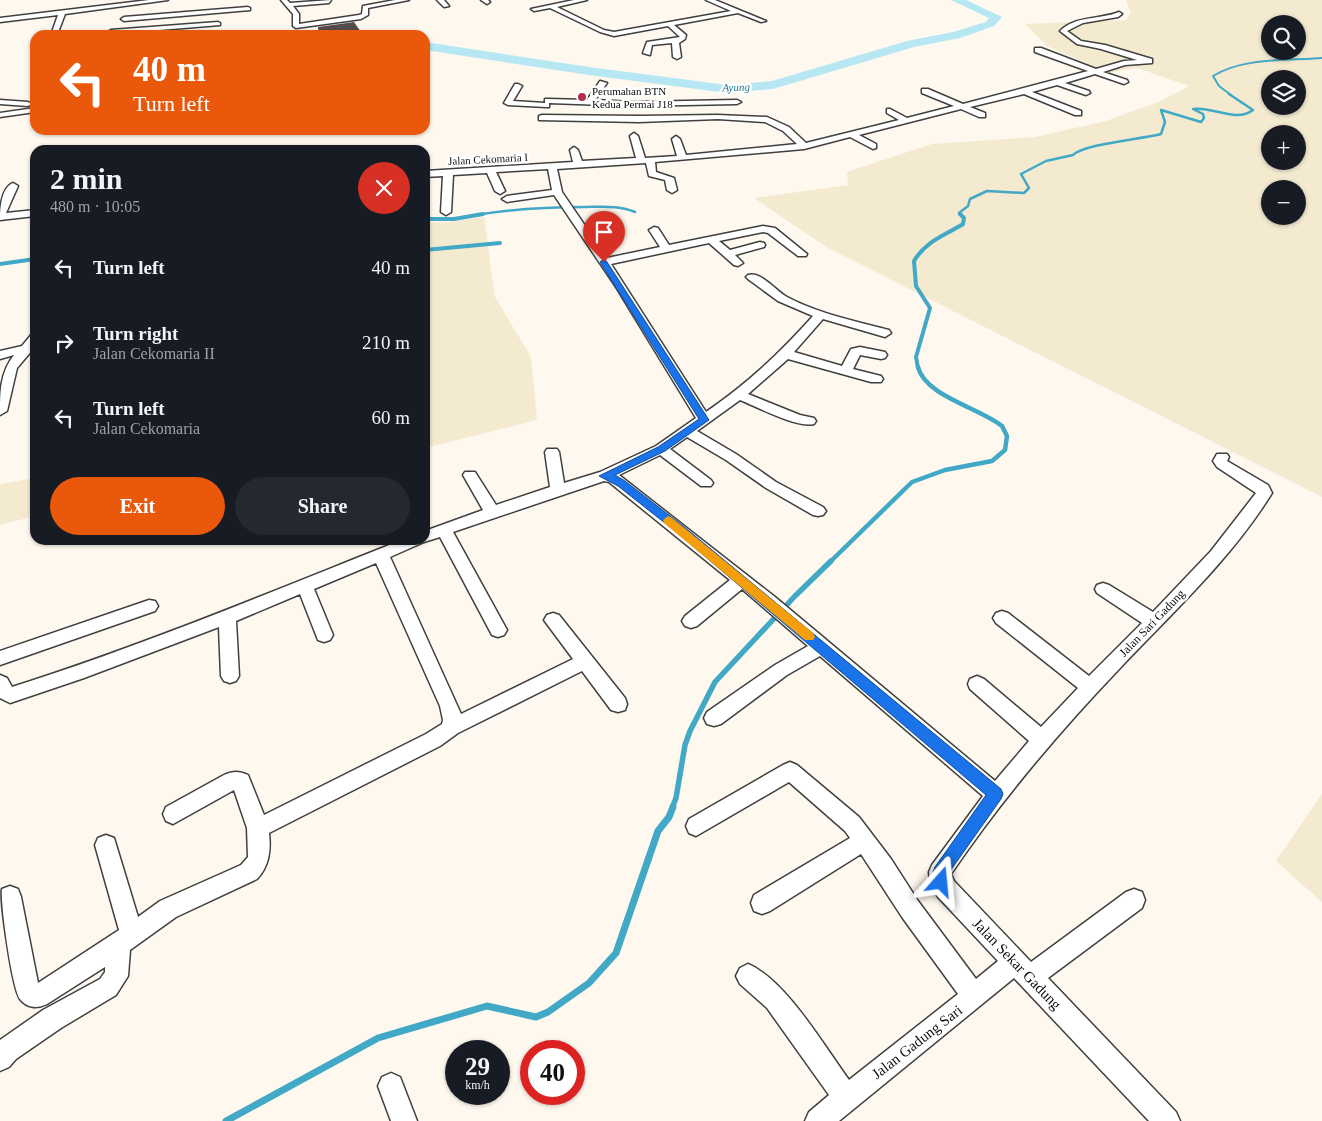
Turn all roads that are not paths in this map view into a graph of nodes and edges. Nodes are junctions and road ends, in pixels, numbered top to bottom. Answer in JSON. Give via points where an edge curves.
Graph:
{"nodes":[{"id":1,"x":165,"y":0,"type":"edge"},
{"id":2,"x":401,"y":0,"type":"edge"},
{"id":3,"x":440,"y":0,"type":"edge"},
{"id":4,"x":584,"y":0,"type":"edge"},
{"id":5,"x":709,"y":0,"type":"edge"},
{"id":6,"x":329,"y":1,"type":"edge"},
{"id":7,"x":286,"y":2,"type":"edge"},
{"id":8,"x":313,"y":3,"type":"junction"},
{"id":9,"x":133,"y":4,"type":"junction"},
{"id":10,"x":446,"y":6,"type":"dead end"},
{"id":11,"x":550,"y":6,"type":"junction"},
{"id":12,"x":82,"y":9,"type":"junction"},
{"id":13,"x":248,"y":9,"type":"dead end"},
{"id":14,"x":534,"y":9,"type":"dead end"},
{"id":15,"x":210,"y":10,"type":"junction"},
{"id":16,"x":316,"y":10,"type":"dead end"},
{"id":17,"x":63,"y":11,"type":"junction"},
{"id":18,"x":740,"y":11,"type":"junction"},
{"id":19,"x":1119,"y":14,"type":"dead end"},
{"id":20,"x":137,"y":18,"type":"junction"},
{"id":21,"x":124,"y":19,"type":"dead end"},
{"id":22,"x":0,"y":20,"type":"edge"},
{"id":23,"x":79,"y":21,"type":"dead end"},
{"id":24,"x":763,"y":21,"type":"dead end"},
{"id":25,"x":218,"y":24,"type":"junction"},
{"id":26,"x":669,"y":24,"type":"junction"},
{"id":27,"x":296,"y":26,"type":"junction"},
{"id":28,"x":192,"y":27,"type":"junction"},
{"id":29,"x":56,"y":30,"type":"edge"},
{"id":30,"x":162,"y":30,"type":"edge"},
{"id":31,"x":191,"y":30,"type":"edge"},
{"id":32,"x":219,"y":30,"type":"edge"},
{"id":33,"x":294,"y":30,"type":"edge"},
{"id":34,"x":676,"y":41,"type":"junction"},
{"id":35,"x":1038,"y":50,"type":"dead end"},
{"id":36,"x":647,"y":54,"type":"dead end"},
{"id":37,"x":677,"y":57,"type":"dead end"},
{"id":38,"x":1094,"y":72,"type":"junction"},
{"id":39,"x":1124,"y":82,"type":"dead end"},
{"id":40,"x":602,"y":83,"type":"dead end"},
{"id":41,"x":1057,"y":83,"type":"junction"},
{"id":42,"x":518,"y":86,"type":"dead end"},
{"id":43,"x":552,"y":90,"type":"dead end"},
{"id":44,"x":926,"y":91,"type":"dead end"},
{"id":45,"x":1024,"y":91,"type":"junction"},
{"id":46,"x":594,"y":93,"type":"junction"},
{"id":47,"x":1086,"y":93,"type":"dead end"},
{"id":48,"x":603,"y":94,"type":"dead end"},
{"id":49,"x":650,"y":94,"type":"dead end"},
{"id":50,"x":0,"y":102,"type":"edge"},
{"id":51,"x":737,"y":102,"type":"dead end"},
{"id":52,"x":547,"y":103,"type":"junction"},
{"id":53,"x":589,"y":103,"type":"junction"},
{"id":54,"x":702,"y":103,"type":"junction"},
{"id":55,"x":30,"y":104,"type":"edge"},
{"id":56,"x":962,"y":106,"type":"junction"},
{"id":57,"x":30,"y":111,"type":"edge"},
{"id":58,"x":890,"y":111,"type":"dead end"},
{"id":59,"x":1078,"y":113,"type":"dead end"},
{"id":60,"x":0,"y":115,"type":"edge"},
{"id":61,"x":982,"y":115,"type":"dead end"},
{"id":62,"x":542,"y":118,"type":"junction"},
{"id":63,"x":571,"y":118,"type":"junction"},
{"id":64,"x":603,"y":118,"type":"junction"},
{"id":65,"x":908,"y":121,"type":"junction"},
{"id":66,"x":569,"y":129,"type":"dead end"},
{"id":67,"x":540,"y":130,"type":"dead end"},
{"id":68,"x":599,"y":130,"type":"dead end"},
{"id":69,"x":852,"y":135,"type":"junction"},
{"id":70,"x":634,"y":136,"type":"dead end"},
{"id":71,"x":676,"y":139,"type":"dead end"},
{"id":72,"x":804,"y":146,"type":"junction"},
{"id":73,"x":874,"y":146,"type":"dead end"},
{"id":74,"x":574,"y":150,"type":"dead end"},
{"id":75,"x":682,"y":158,"type":"junction"},
{"id":76,"x":645,"y":160,"type":"junction"},
{"id":77,"x":578,"y":165,"type":"junction"},
{"id":78,"x":552,"y":167,"type":"junction"},
{"id":79,"x":492,"y":171,"type":"junction"},
{"id":80,"x":448,"y":172,"type":"junction"},
{"id":81,"x":430,"y":174,"type":"edge"},
{"id":82,"x":13,"y":186,"type":"dead end"},
{"id":83,"x":672,"y":190,"type":"dead end"},
{"id":84,"x":560,"y":196,"type":"junction"},
{"id":85,"x":446,"y":212,"type":"dead end"},
{"id":86,"x":30,"y":213,"type":"edge"},
{"id":87,"x":0,"y":216,"type":"edge"},
{"id":88,"x":654,"y":230,"type":"dead end"},
{"id":89,"x":710,"y":240,"type":"junction"},
{"id":90,"x":760,"y":245,"type":"dead end"},
{"id":91,"x":666,"y":249,"type":"junction"},
{"id":92,"x":728,"y":254,"type":"junction"},
{"id":93,"x":802,"y":254,"type":"dead end"},
{"id":94,"x":604,"y":262,"type":"junction"},
{"id":95,"x":738,"y":263,"type":"dead end"},
{"id":96,"x":752,"y":277,"type":"dead end"},
{"id":97,"x":820,"y":315,"type":"junction"},
{"id":98,"x":884,"y":333,"type":"dead end"},
{"id":99,"x":30,"y":348,"type":"edge"},
{"id":100,"x":786,"y":354,"type":"junction"},
{"id":101,"x":0,"y":355,"type":"edge"},
{"id":102,"x":881,"y":355,"type":"dead end"},
{"id":103,"x":846,"y":370,"type":"junction"},
{"id":104,"x":876,"y":379,"type":"dead end"},
{"id":105,"x":3,"y":390,"type":"edge"},
{"id":106,"x":739,"y":395,"type":"junction"},
{"id":107,"x":0,"y":411,"type":"edge"},
{"id":108,"x":704,"y":420,"type":"junction"},
{"id":109,"x":809,"y":421,"type":"dead end"},
{"id":110,"x":687,"y":431,"type":"junction"},
{"id":111,"x":661,"y":449,"type":"junction"},
{"id":112,"x":552,"y":452,"type":"dead end"},
{"id":113,"x":1222,"y":457,"type":"dead end"},
{"id":114,"x":470,"y":475,"type":"dead end"},
{"id":115,"x":604,"y":476,"type":"junction"},
{"id":116,"x":706,"y":483,"type":"dead end"},
{"id":117,"x":558,"y":491,"type":"junction"},
{"id":118,"x":492,"y":512,"type":"junction"},
{"id":119,"x":818,"y":512,"type":"dead end"},
{"id":120,"x":444,"y":530,"type":"junction"},
{"id":121,"x":430,"y":535,"type":"edge"},
{"id":122,"x":404,"y":545,"type":"edge"},
{"id":123,"x":380,"y":554,"type":"junction"},
{"id":124,"x":742,"y":580,"type":"junction"},
{"id":125,"x":305,"y":587,"type":"junction"},
{"id":126,"x":1103,"y":589,"type":"dead end"},
{"id":127,"x":149,"y":606,"type":"dead end"},
{"id":128,"x":227,"y":618,"type":"junction"},
{"id":129,"x":1002,"y":618,"type":"dead end"},
{"id":130,"x":553,"y":620,"type":"dead end"},
{"id":131,"x":691,"y":621,"type":"dead end"},
{"id":132,"x":1154,"y":621,"type":"junction"},
{"id":133,"x":498,"y":630,"type":"dead end"},
{"id":134,"x":324,"y":635,"type":"dead end"},
{"id":135,"x":821,"y":647,"type":"junction"},
{"id":136,"x":0,"y":658,"type":"edge"},
{"id":137,"x":584,"y":661,"type":"junction"},
{"id":138,"x":230,"y":676,"type":"dead end"},
{"id":139,"x":977,"y":684,"type":"dead end"},
{"id":140,"x":1090,"y":687,"type":"junction"},
{"id":141,"x":3,"y":692,"type":"edge"},
{"id":142,"x":618,"y":704,"type":"dead end"},
{"id":143,"x":714,"y":718,"type":"dead end"},
{"id":144,"x":452,"y":727,"type":"junction"},
{"id":145,"x":1041,"y":739,"type":"junction"},
{"id":146,"x":996,"y":794,"type":"junction"},
{"id":147,"x":174,"y":814,"type":"dead end"},
{"id":148,"x":696,"y":826,"type":"dead end"},
{"id":149,"x":258,"y":828,"type":"junction"},
{"id":150,"x":865,"y":840,"type":"junction"},
{"id":151,"x":106,"y":845,"type":"dead end"},
{"id":152,"x":10,"y":897,"type":"dead end"},
{"id":153,"x":1134,"y":900,"type":"dead end"},
{"id":154,"x":762,"y":903,"type":"dead end"},
{"id":155,"x":126,"y":939,"type":"junction"},
{"id":156,"x":1023,"y":969,"type":"junction"},
{"id":157,"x":748,"y":976,"type":"dead end"},
{"id":158,"x":974,"y":996,"type":"junction"},
{"id":159,"x":0,"y":1058,"type":"edge"},
{"id":160,"x":391,"y":1086,"type":"dead end"},
{"id":161,"x":846,"y":1097,"type":"junction"},
{"id":162,"x":404,"y":1121,"type":"edge"},
{"id":163,"x":818,"y":1121,"type":"edge"},
{"id":164,"x":1168,"y":1121,"type":"edge"}],
"edges":[{"from":1,"to":9,"type":"street"},
{"from":2,"to":27,"type":"street","via":[[362,6],[364,15],[361,17]]},
{"from":3,"to":10,"type":"street"},
{"from":4,"to":11,"type":"street"},
{"from":5,"to":18,"type":"street"},
{"from":6,"to":8,"type":"street"},
{"from":7,"to":8,"type":"street"},
{"from":7,"to":27,"type":"street","via":[[296,14]]},
{"from":8,"to":16,"type":"street"},
{"from":9,"to":12,"type":"street"},
{"from":9,"to":20,"type":"street"},
{"from":11,"to":14,"type":"street"},
{"from":11,"to":26,"type":"street","via":[[611,34]]},
{"from":12,"to":17,"type":"street"},
{"from":12,"to":23,"type":"street"},
{"from":13,"to":15,"type":"street"},
{"from":15,"to":20,"type":"street"},
{"from":15,"to":25,"type":"street"},
{"from":17,"to":22,"type":"street"},
{"from":17,"to":29,"type":"street"},
{"from":18,"to":24,"type":"street"},
{"from":18,"to":26,"type":"street"},
{"from":19,"to":38,"type":"street","name":"Jalan Cekomaria I","via":[[1081,21],[1063,31],[1079,43],[1149,61]]},
{"from":20,"to":21,"type":"street"},
{"from":25,"to":28,"type":"street"},
{"from":25,"to":32,"type":"street"},
{"from":26,"to":34,"type":"street","via":[[683,35]]},
{"from":27,"to":33,"type":"street"},
{"from":28,"to":30,"type":"street"},
{"from":28,"to":31,"type":"street"},
{"from":34,"to":36,"type":"street","via":[[650,43]]},
{"from":34,"to":37,"type":"street"},
{"from":35,"to":38,"type":"street"},
{"from":38,"to":39,"type":"street"},
{"from":38,"to":41,"type":"street","name":"Jalan Cekomaria I"},
{"from":40,"to":46,"type":"street"},
{"from":41,"to":45,"type":"street","name":"Jalan Cekomaria I"},
{"from":41,"to":47,"type":"street"},
{"from":42,"to":52,"type":"street","via":[[508,103]]},
{"from":43,"to":52,"type":"street"},
{"from":44,"to":56,"type":"street"},
{"from":45,"to":56,"type":"street","name":"Jalan Cekomaria I"},
{"from":45,"to":59,"type":"street"},
{"from":46,"to":48,"type":"street"},
{"from":46,"to":53,"type":"street"},
{"from":49,"to":54,"type":"street","via":[[699,96]]},
{"from":50,"to":55,"type":"street"},
{"from":51,"to":54,"type":"street"},
{"from":52,"to":53,"type":"street"},
{"from":52,"to":62,"type":"street"},
{"from":53,"to":54,"type":"street"},
{"from":56,"to":61,"type":"street"},
{"from":56,"to":65,"type":"street","name":"Jalan Cekomaria I"},
{"from":57,"to":60,"type":"street"},
{"from":58,"to":65,"type":"street"},
{"from":62,"to":63,"type":"street"},
{"from":62,"to":67,"type":"street"},
{"from":63,"to":64,"type":"street"},
{"from":63,"to":66,"type":"street"},
{"from":64,"to":68,"type":"street"},
{"from":64,"to":72,"type":"street","via":[[767,120],[786,129]]},
{"from":65,"to":69,"type":"street","name":"Jalan Cekomaria I"},
{"from":69,"to":72,"type":"street","name":"Jalan Cekomaria I"},
{"from":69,"to":73,"type":"street"},
{"from":70,"to":76,"type":"street"},
{"from":71,"to":75,"type":"street"},
{"from":72,"to":75,"type":"street","name":"Jalan Cekomaria I","via":[[713,152]]},
{"from":74,"to":77,"type":"street"},
{"from":75,"to":76,"type":"street","name":"Jalan Cekomaria I"},
{"from":76,"to":77,"type":"street","name":"Jalan Cekomaria I"},
{"from":76,"to":83,"type":"street","via":[[652,174],[669,178]]},
{"from":77,"to":78,"type":"street","name":"Jalan Cekomaria I"},
{"from":78,"to":79,"type":"street","name":"Jalan Cekomaria I"},
{"from":78,"to":84,"type":"street"},
{"from":79,"to":80,"type":"street","name":"Jalan Cekomaria I"},
{"from":79,"to":84,"type":"street","via":[[503,195]]},
{"from":80,"to":81,"type":"street","name":"Jalan Cekomaria I"},
{"from":80,"to":85,"type":"street"},
{"from":82,"to":87,"type":"street"},
{"from":84,"to":94,"type":"street"},
{"from":86,"to":87,"type":"street"},
{"from":88,"to":91,"type":"street"},
{"from":89,"to":91,"type":"street"},
{"from":89,"to":92,"type":"street"},
{"from":89,"to":93,"type":"street","via":[[769,230]]},
{"from":90,"to":92,"type":"street"},
{"from":91,"to":94,"type":"street"},
{"from":92,"to":95,"type":"street"},
{"from":94,"to":108,"type":"street"},
{"from":96,"to":97,"type":"street","via":[[782,299]]},
{"from":97,"to":98,"type":"street"},
{"from":97,"to":100,"type":"street"},
{"from":99,"to":101,"type":"street"},
{"from":99,"to":105,"type":"street","via":[[12,367]]},
{"from":100,"to":103,"type":"street"},
{"from":100,"to":106,"type":"street"},
{"from":102,"to":103,"type":"street","via":[[855,352]]},
{"from":103,"to":104,"type":"street"},
{"from":105,"to":107,"type":"street"},
{"from":106,"to":108,"type":"street"},
{"from":106,"to":109,"type":"street"},
{"from":108,"to":110,"type":"street"},
{"from":110,"to":111,"type":"street"},
{"from":110,"to":119,"type":"street","via":[[771,486]]},
{"from":111,"to":115,"type":"street"},
{"from":111,"to":116,"type":"street"},
{"from":112,"to":117,"type":"street"},
{"from":113,"to":132,"type":"street","name":"Jalan Sari Gadung","via":[[1222,464],[1261,487],[1264,494],[1222,549]]},
{"from":114,"to":118,"type":"street"},
{"from":115,"to":117,"type":"street"},
{"from":115,"to":124,"type":"street","via":[[622,483]]},
{"from":117,"to":118,"type":"street"},
{"from":118,"to":120,"type":"street"},
{"from":120,"to":121,"type":"street"},
{"from":120,"to":133,"type":"street"},
{"from":122,"to":123,"type":"street"},
{"from":123,"to":125,"type":"street"},
{"from":123,"to":144,"type":"street","via":[[449,706],[454,721]]},
{"from":124,"to":131,"type":"street"},
{"from":124,"to":135,"type":"street"},
{"from":125,"to":128,"type":"street"},
{"from":125,"to":134,"type":"street"},
{"from":126,"to":132,"type":"street"},
{"from":127,"to":136,"type":"street"},
{"from":128,"to":138,"type":"street"},
{"from":128,"to":141,"type":"street","via":[[78,674]]},
{"from":129,"to":140,"type":"street"},
{"from":130,"to":137,"type":"street"},
{"from":132,"to":140,"type":"street","name":"Jalan Sari Gadung"},
{"from":135,"to":143,"type":"street","via":[[781,670]]},
{"from":135,"to":146,"type":"street"},
{"from":137,"to":142,"type":"street"},
{"from":137,"to":144,"type":"street"},
{"from":139,"to":145,"type":"street"},
{"from":140,"to":145,"type":"street","name":"Jalan Sari Gadung"},
{"from":144,"to":149,"type":"street","via":[[433,740]]},
{"from":145,"to":146,"type":"street","name":"Jalan Sari Gadung"},
{"from":146,"to":156,"type":"street","name":"Jalan Sekar Gadung","via":[[940,872],[940,877],[946,889]]},
{"from":147,"to":149,"type":"street","via":[[237,780],[241,781]]},
{"from":148,"to":150,"type":"street","via":[[790,771],[852,824]]},
{"from":149,"to":155,"type":"street","via":[[260,856],[249,872],[168,909]]},
{"from":150,"to":154,"type":"street"},
{"from":150,"to":158,"type":"street","via":[[910,909]]},
{"from":151,"to":155,"type":"street"},
{"from":152,"to":155,"type":"street","via":[[26,984],[35,996]]},
{"from":153,"to":156,"type":"street","name":"Jalan Gadung Sari"},
{"from":155,"to":159,"type":"street","via":[[116,976],[108,987],[52,1020]]},
{"from":156,"to":158,"type":"street","name":"Jalan Gadung Sari"},
{"from":156,"to":164,"type":"street","name":"Jalan Sekar Gadung"},
{"from":157,"to":161,"type":"street","via":[[776,999]]},
{"from":158,"to":161,"type":"street","name":"Jalan Gadung Sari"},
{"from":160,"to":162,"type":"street"},
{"from":161,"to":163,"type":"street","name":"Jalan Gadung Sari"}]}
